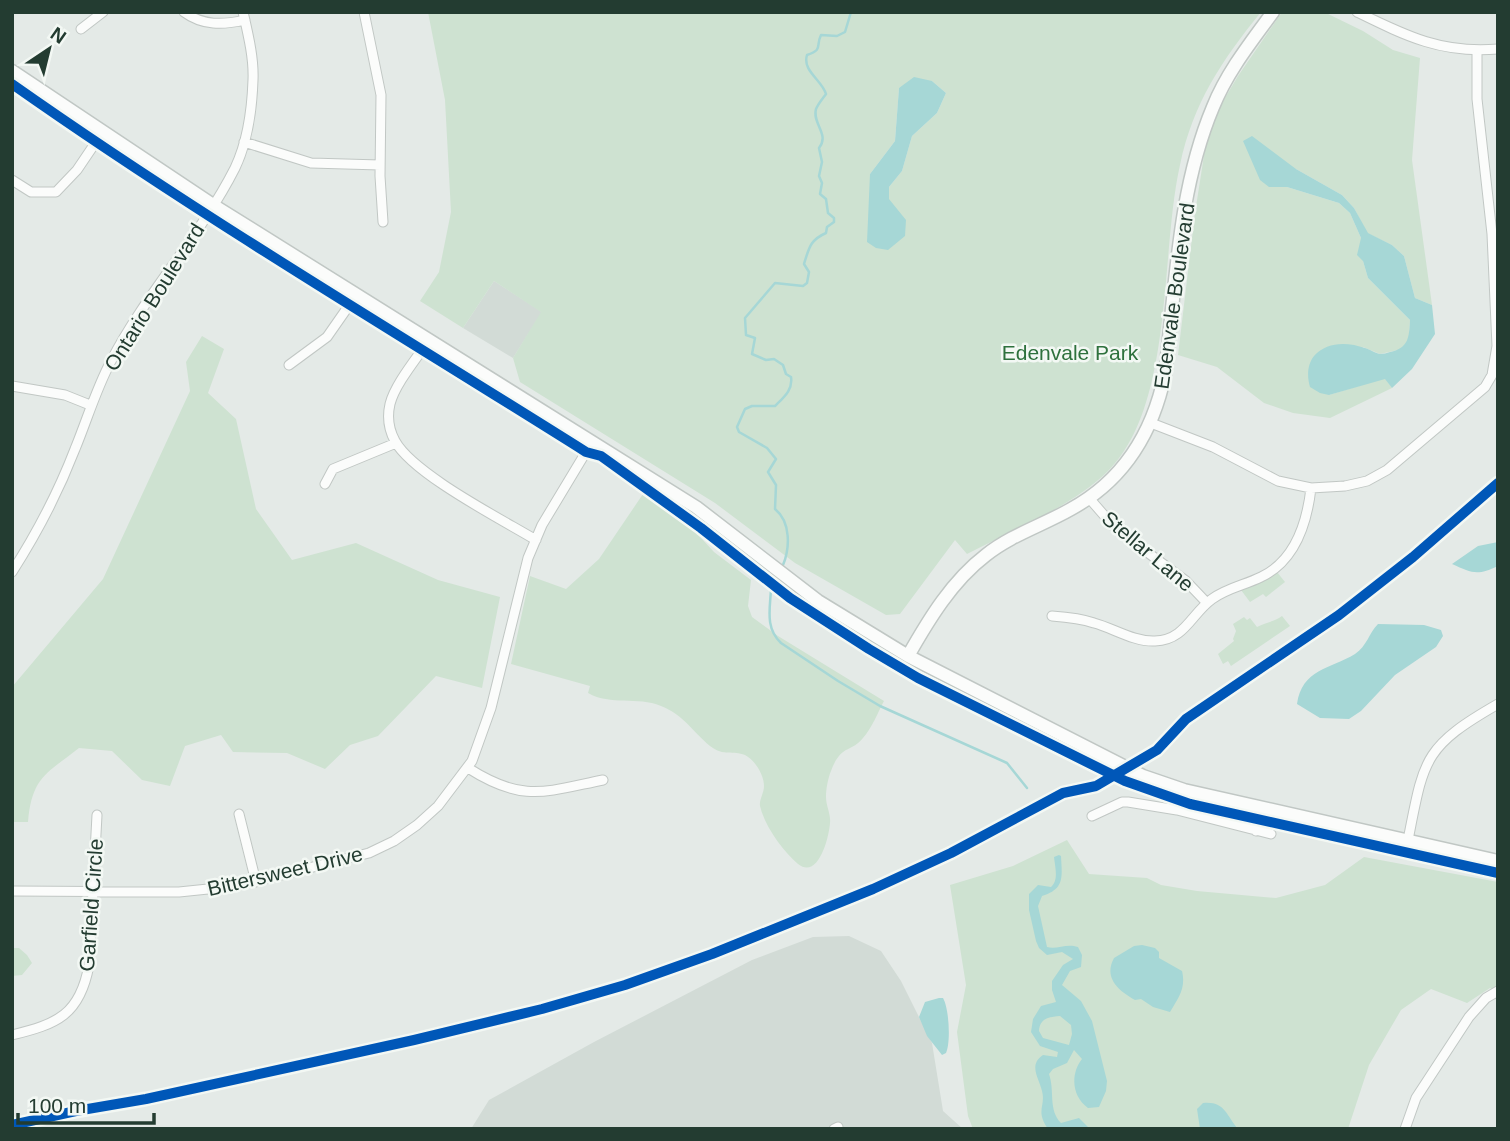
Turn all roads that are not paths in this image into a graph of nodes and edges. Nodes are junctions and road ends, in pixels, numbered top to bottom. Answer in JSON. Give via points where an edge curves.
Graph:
{"nodes":[{"id":1,"x":103,"y":12,"type":"edge"},
{"id":2,"x":184,"y":12,"type":"edge"},
{"id":3,"x":364,"y":12,"type":"edge"},
{"id":4,"x":1273,"y":12,"type":"edge"},
{"id":5,"x":1357,"y":12,"type":"edge"},
{"id":6,"x":1384,"y":12,"type":"edge"},
{"id":7,"x":244,"y":16,"type":"edge"},
{"id":8,"x":1378,"y":23,"type":"junction"},
{"id":9,"x":81,"y":29,"type":"dead end"},
{"id":10,"x":1498,"y":49,"type":"edge"},
{"id":11,"x":1477,"y":51,"type":"junction"},
{"id":12,"x":12,"y":71,"type":"edge"},
{"id":13,"x":102,"y":133,"type":"junction"},
{"id":14,"x":243,"y":142,"type":"junction"},
{"id":15,"x":380,"y":165,"type":"junction"},
{"id":16,"x":12,"y":180,"type":"edge"},
{"id":17,"x":213,"y":205,"type":"junction"},
{"id":18,"x":383,"y":222,"type":"dead end"},
{"id":19,"x":357,"y":294,"type":"junction"},
{"id":20,"x":1497,"y":305,"type":"edge"},
{"id":21,"x":429,"y":340,"type":"junction"},
{"id":22,"x":289,"y":365,"type":"dead end"},
{"id":23,"x":12,"y":386,"type":"edge"},
{"id":24,"x":90,"y":405,"type":"junction"},
{"id":25,"x":1151,"y":423,"type":"junction"},
{"id":26,"x":592,"y":442,"type":"junction"},
{"id":27,"x":396,"y":443,"type":"junction"},
{"id":28,"x":326,"y":484,"type":"dead end"},
{"id":29,"x":1311,"y":488,"type":"junction"},
{"id":30,"x":1089,"y":498,"type":"junction"},
{"id":31,"x":536,"y":540,"type":"junction"},
{"id":32,"x":12,"y":572,"type":"edge"},
{"id":33,"x":1207,"y":603,"type":"junction"},
{"id":34,"x":1052,"y":616,"type":"dead end"},
{"id":35,"x":908,"y":656,"type":"junction"},
{"id":36,"x":1498,"y":704,"type":"edge"},
{"id":37,"x":468,"y":768,"type":"junction"},
{"id":38,"x":603,"y":780,"type":"dead end"},
{"id":39,"x":1184,"y":790,"type":"junction"},
{"id":40,"x":1261,"y":808,"type":"junction"},
{"id":41,"x":1177,"y":810,"type":"junction"},
{"id":42,"x":239,"y":814,"type":"dead end"},
{"id":43,"x":97,"y":815,"type":"dead end"},
{"id":44,"x":1092,"y":817,"type":"dead end"},
{"id":45,"x":1256,"y":831,"type":"junction"},
{"id":46,"x":1271,"y":834,"type":"dead end"},
{"id":47,"x":1408,"y":840,"type":"junction"},
{"id":48,"x":1498,"y":861,"type":"edge"},
{"id":49,"x":256,"y":882,"type":"junction"},
{"id":50,"x":12,"y":891,"type":"edge"},
{"id":51,"x":93,"y":891,"type":"junction"},
{"id":52,"x":1498,"y":991,"type":"edge"},
{"id":53,"x":12,"y":1035,"type":"edge"},
{"id":54,"x":1405,"y":1129,"type":"edge"}],
"edges":[{"from":1,"to":9,"type":"street"},
{"from":2,"to":7,"type":"street","via":[[218,24]]},
{"from":3,"to":15,"type":"street","via":[[381,95]]},
{"from":4,"to":25,"type":"main road","name":"Edenvale Boulevard","via":[[1228,76],[1202,135],[1186,199],[1165,374]]},
{"from":5,"to":8,"type":"street"},
{"from":6,"to":8,"type":"street"},
{"from":7,"to":14,"type":"street","name":"Ontario Boulevard","via":[[253,78]]},
{"from":8,"to":11,"type":"street","via":[[1425,43]]},
{"from":10,"to":11,"type":"street"},
{"from":11,"to":20,"type":"street","via":[[1477,99]]},
{"from":12,"to":13,"type":"main road"},
{"from":13,"to":16,"type":"street","via":[[56,192],[31,192]]},
{"from":13,"to":17,"type":"main road"},
{"from":14,"to":15,"type":"street","via":[[311,163]]},
{"from":14,"to":17,"type":"street","name":"Ontario Boulevard","via":[[236,166]]},
{"from":15,"to":18,"type":"street"},
{"from":17,"to":19,"type":"main road"},
{"from":17,"to":24,"type":"street","name":"Ontario Boulevard","via":[[111,360]]},
{"from":19,"to":21,"type":"main road"},
{"from":19,"to":22,"type":"street","via":[[327,337]]},
{"from":20,"to":29,"type":"street","via":[[1496,360],[1492,375],[1474,398],[1387,470],[1367,481]]},
{"from":21,"to":26,"type":"main road"},
{"from":21,"to":27,"type":"street","via":[[390,404],[390,429]]},
{"from":23,"to":24,"type":"street","via":[[65,395]]},
{"from":24,"to":32,"type":"street","name":"Ontario Boulevard","via":[[58,492]]},
{"from":25,"to":29,"type":"street","via":[[1213,447],[1278,481]]},
{"from":25,"to":30,"type":"main road","name":"Edenvale Boulevard","via":[[1126,464]]},
{"from":26,"to":31,"type":"street","name":"Bittersweet Drive"},
{"from":26,"to":35,"type":"main road","via":[[696,508],[818,601]]},
{"from":27,"to":28,"type":"street","via":[[333,468]]},
{"from":27,"to":31,"type":"street","via":[[432,477]]},
{"from":29,"to":33,"type":"street","via":[[1300,537],[1279,565]]},
{"from":30,"to":33,"type":"street","name":"Stellar Lane","via":[[1116,529],[1186,581]]},
{"from":30,"to":35,"type":"main road","name":"Edenvale Boulevard","via":[[978,561],[954,584]]},
{"from":31,"to":37,"type":"street","name":"Bittersweet Drive","via":[[488,717]]},
{"from":33,"to":34,"type":"street","via":[[1184,631],[1151,642],[1093,622]]},
{"from":35,"to":39,"type":"main road","via":[[1143,776]]},
{"from":36,"to":47,"type":"street","via":[[1465,722],[1436,748],[1419,784]]},
{"from":37,"to":38,"type":"street","via":[[492,783],[520,791],[549,791]]},
{"from":37,"to":49,"type":"street","name":"Bittersweet Drive","via":[[438,806],[394,841],[369,853]]},
{"from":39,"to":40,"type":"main road"},
{"from":39,"to":41,"type":"street"},
{"from":40,"to":45,"type":"street"},
{"from":40,"to":47,"type":"main road"},
{"from":41,"to":44,"type":"street","via":[[1128,802]]},
{"from":41,"to":45,"type":"street"},
{"from":42,"to":49,"type":"street"},
{"from":43,"to":51,"type":"street","name":"Garfield Circle"},
{"from":45,"to":46,"type":"street"},
{"from":47,"to":48,"type":"main road"},
{"from":49,"to":51,"type":"street","name":"Bittersweet Drive","via":[[208,891]]},
{"from":50,"to":51,"type":"street","name":"Bittersweet Drive"},
{"from":51,"to":53,"type":"street","name":"Garfield Circle","via":[[89,965],[79,997],[52,1024]]},
{"from":52,"to":54,"type":"street","via":[[1469,1017],[1416,1098]]}]}
